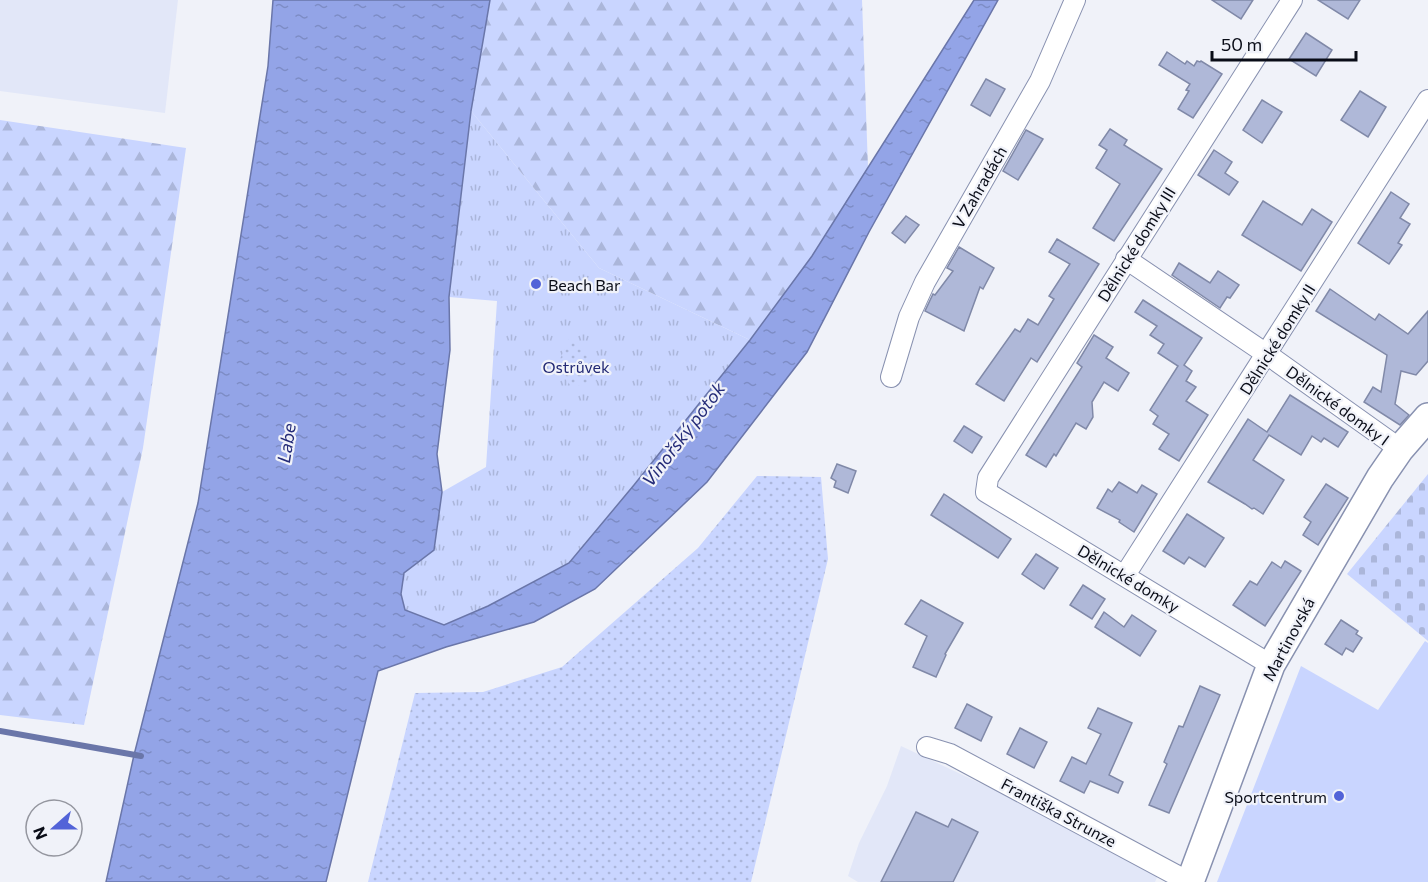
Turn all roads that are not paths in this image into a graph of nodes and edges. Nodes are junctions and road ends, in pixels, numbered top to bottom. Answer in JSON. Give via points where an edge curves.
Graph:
{"nodes":[{"id":1,"x":1074,"y":0,"type":"edge"},
{"id":2,"x":1292,"y":0,"type":"edge"},
{"id":3,"x":1428,"y":100,"type":"edge"},
{"id":4,"x":1126,"y":259,"type":"junction"},
{"id":5,"x":1268,"y":354,"type":"junction"},
{"id":6,"x":891,"y":377,"type":"dead end"},
{"id":7,"x":1428,"y":417,"type":"edge"},
{"id":8,"x":1400,"y":449,"type":"junction"},
{"id":9,"x":986,"y":492,"type":"joint"},
{"id":10,"x":1125,"y":576,"type":"junction"},
{"id":11,"x":1271,"y":665,"type":"junction"},
{"id":12,"x":927,"y":747,"type":"dead end"},
{"id":13,"x":1190,"y":882,"type":"edge"}],
"edges":[{"from":1,"to":6,"type":"street","name":"V Zahradách","via":[[1040,81],[925,282],[909,317]]},
{"from":2,"to":4,"type":"street","name":"Dělnické domky III"},
{"from":3,"to":5,"type":"street","name":"Dělnické domky II"},
{"from":4,"to":5,"type":"street","name":"Dělnické domky I"},
{"from":4,"to":9,"type":"street","name":"Dělnické domky III","via":[[988,478]]},
{"from":5,"to":8,"type":"street","name":"Dělnické domky I"},
{"from":5,"to":10,"type":"street","name":"Dělnické domky II"},
{"from":7,"to":8,"type":"street","name":"Martinovská"},
{"from":8,"to":11,"type":"street","name":"Martinovská"},
{"from":9,"to":10,"type":"street","name":"Dělnické domky"},
{"from":10,"to":11,"type":"street","name":"Dělnické domky"},
{"from":11,"to":13,"type":"street","name":"Martinovská"},
{"from":12,"to":13,"type":"street","name":"Františka Strunze","via":[[950,754]]}]}
